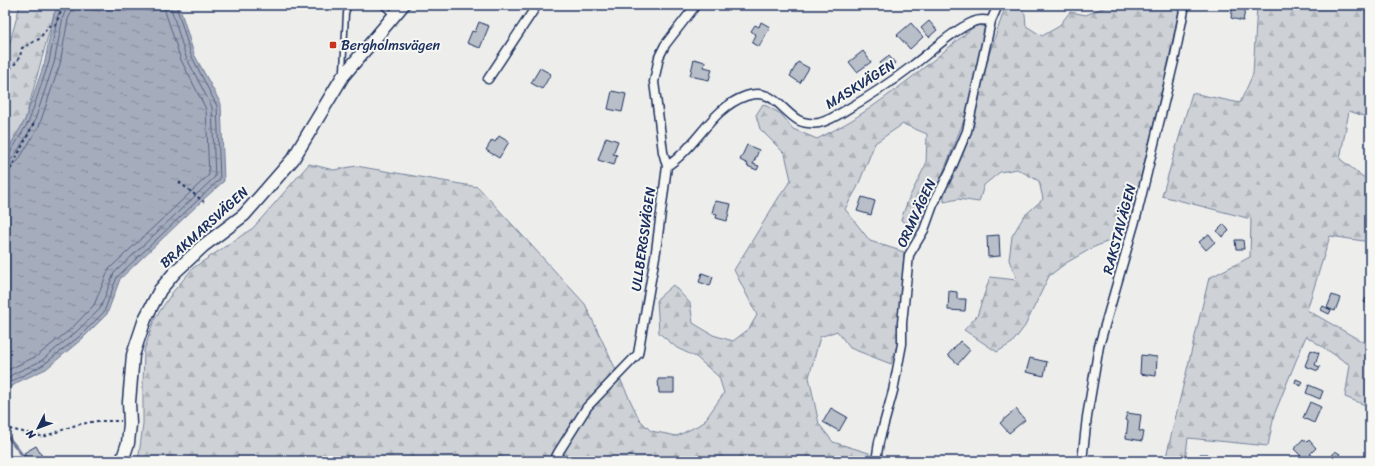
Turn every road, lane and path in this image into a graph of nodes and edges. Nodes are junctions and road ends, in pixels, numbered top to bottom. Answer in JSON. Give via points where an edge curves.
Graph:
{"nodes":[{"id":1,"x":64,"y":5,"type":"edge"},
{"id":2,"x":349,"y":5,"type":"edge"},
{"id":3,"x":382,"y":5,"type":"edge"},
{"id":4,"x":403,"y":5,"type":"edge"},
{"id":5,"x":537,"y":5,"type":"edge"},
{"id":6,"x":696,"y":5,"type":"edge"},
{"id":7,"x":998,"y":5,"type":"edge"},
{"id":8,"x":1185,"y":5,"type":"edge"},
{"id":9,"x":394,"y":16,"type":"junction"},
{"id":10,"x":991,"y":21,"type":"junction"},
{"id":11,"x":5,"y":73,"type":"edge"},
{"id":12,"x":343,"y":76,"type":"junction"},
{"id":13,"x":488,"y":79,"type":"dead end"},
{"id":14,"x":36,"y":121,"type":"dead end"},
{"id":15,"x":667,"y":166,"type":"junction"},
{"id":16,"x":5,"y":180,"type":"edge"},
{"id":17,"x":180,"y":182,"type":"dead end"},
{"id":18,"x":204,"y":202,"type":"dead end"},
{"id":19,"x":130,"y":421,"type":"junction"},
{"id":20,"x":5,"y":433,"type":"edge"},
{"id":21,"x":122,"y":461,"type":"edge"},
{"id":22,"x":554,"y":461,"type":"edge"},
{"id":23,"x":876,"y":461,"type":"edge"},
{"id":24,"x":1082,"y":461,"type":"edge"}],
"edges":[{"from":1,"to":11,"type":"path","via":[[55,25],[49,26],[39,39],[22,48],[21,57]]},
{"from":2,"to":12,"type":"lane","via":[[346,13]]},
{"from":3,"to":9,"type":"lane"},
{"from":4,"to":9,"type":"street","name":"BRAKMARSVÄGEN"},
{"from":5,"to":13,"type":"street"},
{"from":6,"to":15,"type":"street","name":"ULLBERGSVÄGEN","via":[[665,45],[659,57],[654,82]]},
{"from":7,"to":10,"type":"street","name":"ORMVÄGEN"},
{"from":8,"to":24,"type":"street","name":"RAKSTAVÄGEN","via":[[1137,214],[1099,346]]},
{"from":9,"to":12,"type":"street","name":"BRAKMARSVÄGEN"},
{"from":10,"to":15,"type":"street","name":"MASKVÄGEN","via":[[975,20],[961,28],[880,90],[834,117],[820,122],[798,120],[780,103],[768,96],[746,96],[720,111],[677,159]]},
{"from":10,"to":23,"type":"street","name":"ORMVÄGEN","via":[[967,131],[924,230],[909,255],[902,344]]},
{"from":12,"to":19,"type":"street","name":"BRAKMARSVÄGEN","via":[[293,159],[244,215],[203,246],[160,290],[144,319],[133,355]]},
{"from":14,"to":16,"type":"path"},
{"from":15,"to":22,"type":"street","name":"ULLBERGSVÄGEN","via":[[656,251],[638,354],[587,407]]},
{"from":17,"to":18,"type":"path"},
{"from":19,"to":20,"type":"path","via":[[97,420],[43,437],[9,430]]},
{"from":19,"to":21,"type":"street","name":"BRAKMARSVÄGEN","via":[[128,443]]}]}
